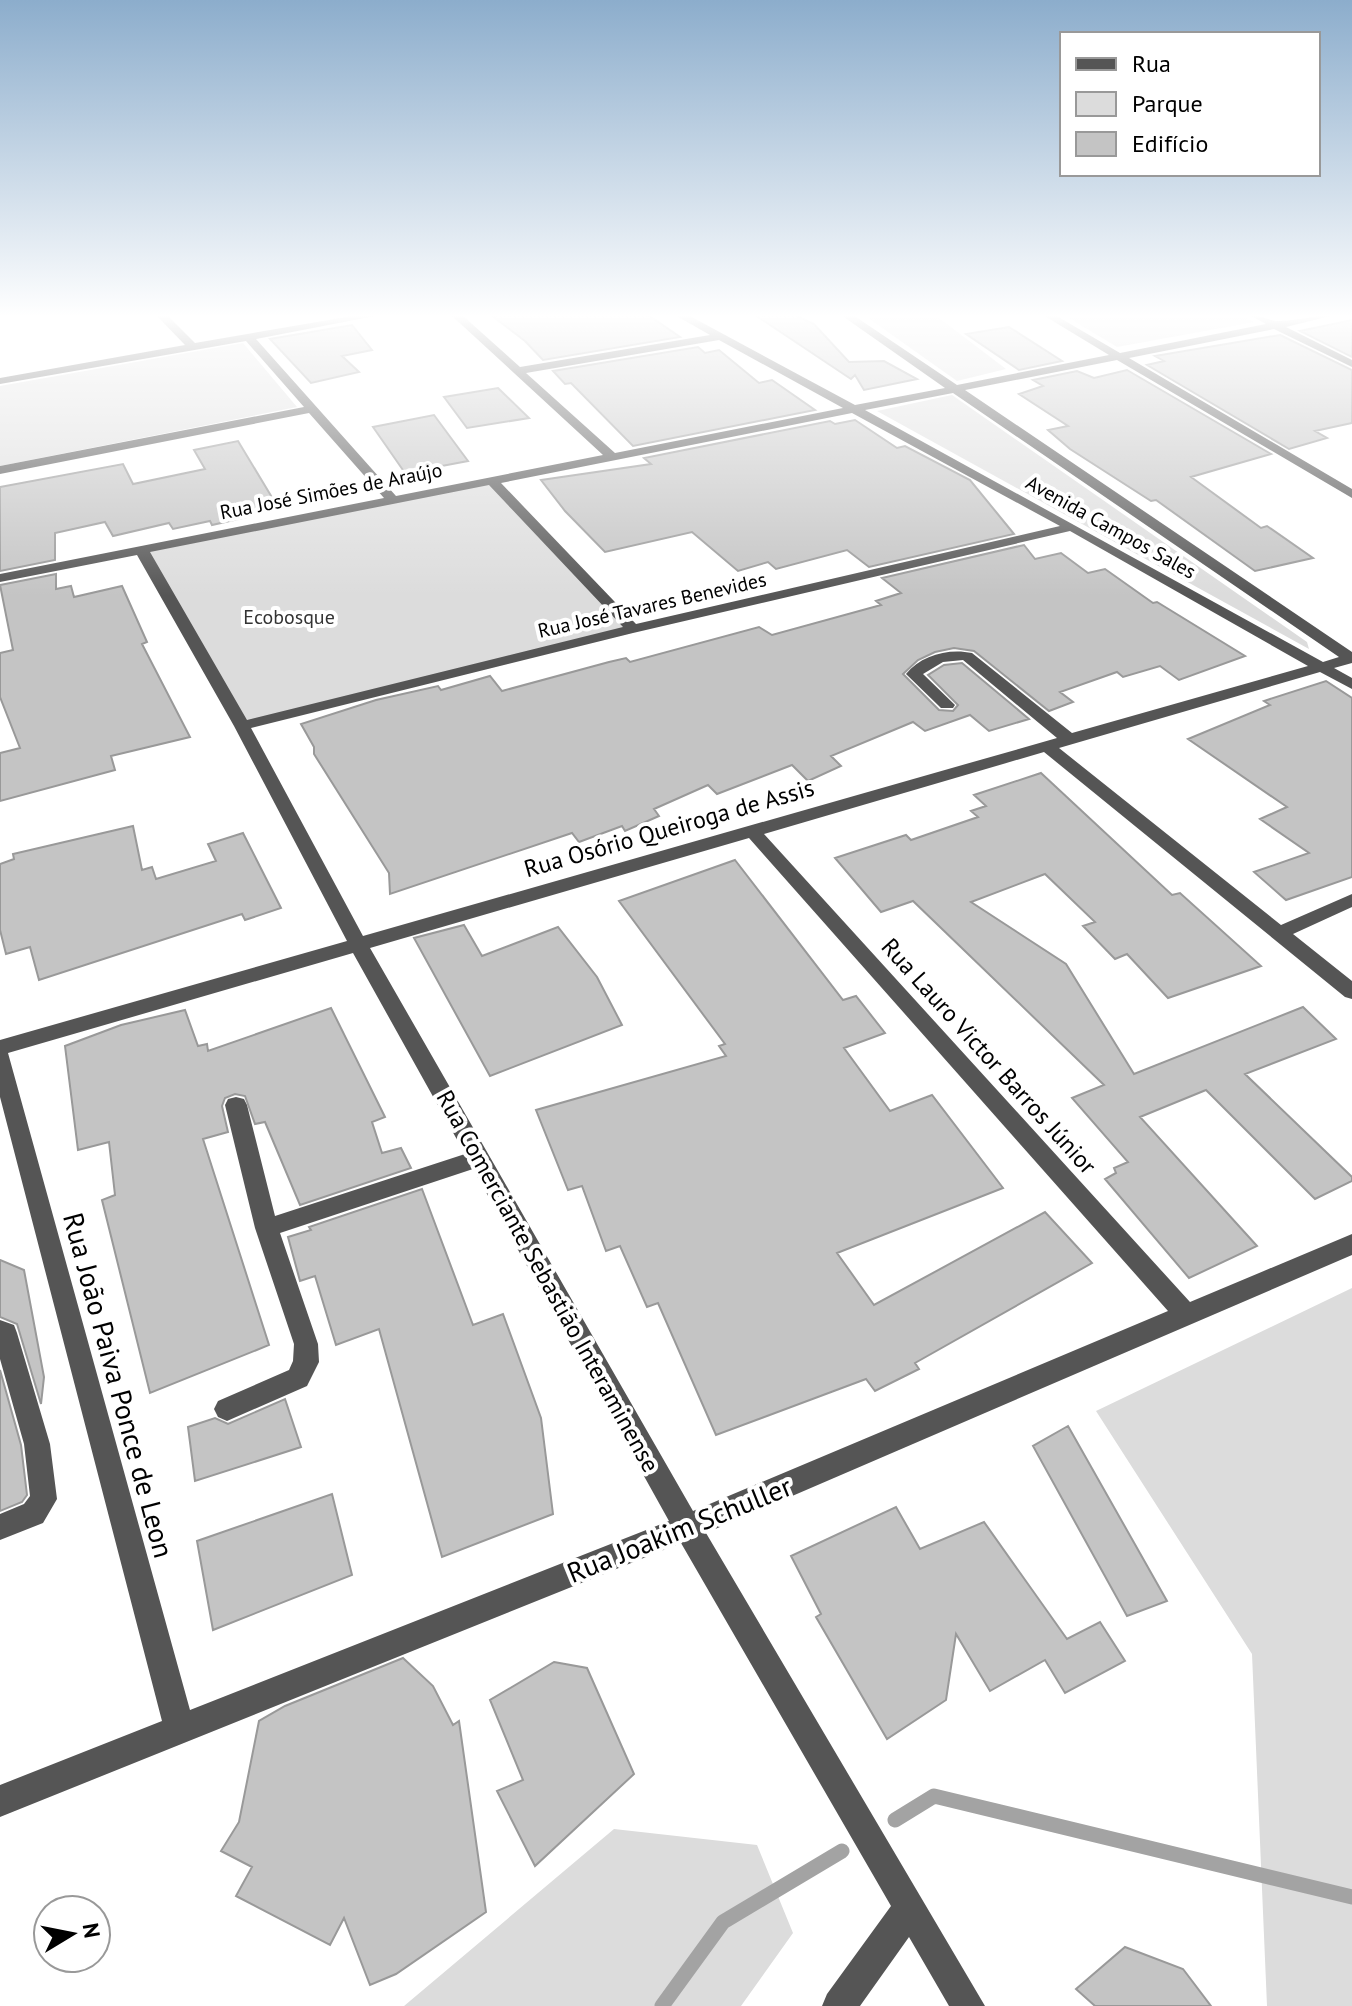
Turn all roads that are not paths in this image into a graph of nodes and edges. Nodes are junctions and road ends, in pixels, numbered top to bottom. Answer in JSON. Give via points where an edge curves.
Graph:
{"nodes":[{"id":1,"x":312,"y":409,"type":"joint"},
{"id":2,"x":559,"y":409,"type":"edge"},
{"id":3,"x":851,"y":409,"type":"edge"},
{"id":4,"x":855,"y":409,"type":"edge"},
{"id":5,"x":984,"y":409,"type":"edge"},
{"id":6,"x":1207,"y":409,"type":"edge"},
{"id":7,"x":611,"y":456,"type":"junction"},
{"id":8,"x":0,"y":470,"type":"edge"},
{"id":9,"x":491,"y":480,"type":"junction"},
{"id":10,"x":1352,"y":494,"type":"edge"},
{"id":11,"x":393,"y":500,"type":"junction"},
{"id":12,"x":1072,"y":527,"type":"junction"},
{"id":13,"x":141,"y":549,"type":"junction"},
{"id":14,"x":0,"y":578,"type":"edge"},
{"id":15,"x":633,"y":629,"type":"junction"},
{"id":16,"x":1352,"y":658,"type":"edge"},
{"id":17,"x":1320,"y":667,"type":"junction"},
{"id":18,"x":1352,"y":684,"type":"edge"},
{"id":19,"x":947,"y":705,"type":"dead end"},
{"id":20,"x":242,"y":726,"type":"junction"},
{"id":21,"x":1070,"y":740,"type":"junction"},
{"id":22,"x":1047,"y":746,"type":"junction"},
{"id":23,"x":752,"y":831,"type":"junction"},
{"id":24,"x":1352,"y":900,"type":"edge"},
{"id":25,"x":1279,"y":933,"type":"junction"},
{"id":26,"x":359,"y":946,"type":"junction"},
{"id":27,"x":1352,"y":992,"type":"edge"},
{"id":28,"x":0,"y":1048,"type":"edge"},
{"id":29,"x":0,"y":1057,"type":"edge"},
{"id":30,"x":236,"y":1105,"type":"dead end"},
{"id":31,"x":479,"y":1158,"type":"junction"},
{"id":32,"x":267,"y":1228,"type":"junction"},
{"id":33,"x":1352,"y":1244,"type":"edge"},
{"id":34,"x":1188,"y":1316,"type":"junction"},
{"id":35,"x":0,"y":1331,"type":"edge"},
{"id":36,"x":227,"y":1409,"type":"dead end"},
{"id":37,"x":0,"y":1527,"type":"edge"},
{"id":38,"x":687,"y":1527,"type":"junction"},
{"id":39,"x":179,"y":1727,"type":"junction"},
{"id":40,"x":0,"y":1801,"type":"edge"},
{"id":41,"x":911,"y":1907,"type":"junction"},
{"id":42,"x":839,"y":2006,"type":"edge"},
{"id":43,"x":968,"y":2006,"type":"edge"}],
"edges":[{"from":1,"to":8,"type":"street"},
{"from":1,"to":11,"type":"street"},
{"from":2,"to":7,"type":"street"},
{"from":3,"to":7,"type":"street","name":"Rua José Simões de Araújo"},
{"from":4,"to":12,"type":"street","name":"Avenida Campos Sales"},
{"from":5,"to":16,"type":"street"},
{"from":6,"to":10,"type":"street"},
{"from":7,"to":9,"type":"street","name":"Rua José Simões de Araújo"},
{"from":9,"to":11,"type":"street","name":"Rua José Simões de Araújo"},
{"from":9,"to":15,"type":"street"},
{"from":11,"to":13,"type":"street","name":"Rua José Simões de Araújo"},
{"from":12,"to":15,"type":"street","name":"Rua José Tavares Benevides"},
{"from":12,"to":17,"type":"street","name":"Avenida Campos Sales"},
{"from":13,"to":14,"type":"street","name":"Rua José Simões de Araújo"},
{"from":13,"to":20,"type":"street","name":"Rua Comerciante Sebastião Interaminense"},
{"from":15,"to":20,"type":"street","name":"Rua José Tavares Benevides"},
{"from":16,"to":17,"type":"street","name":"Rua Osório Queiroga de Assis"},
{"from":17,"to":18,"type":"street","name":"Avenida Campos Sales"},
{"from":17,"to":21,"type":"street","name":"Rua Osório Queiroga de Assis"},
{"from":19,"to":21,"type":"street","via":[[914,674],[920,666],[967,656]]},
{"from":20,"to":26,"type":"street","name":"Rua Comerciante Sebastião Interaminense"},
{"from":21,"to":22,"type":"street","name":"Rua Osório Queiroga de Assis"},
{"from":22,"to":23,"type":"street","name":"Rua Osório Queiroga de Assis"},
{"from":22,"to":25,"type":"street"},
{"from":23,"to":26,"type":"street","name":"Rua Osório Queiroga de Assis"},
{"from":23,"to":34,"type":"street","name":"Rua Lauro Victor Barros Júnior"},
{"from":24,"to":25,"type":"street"},
{"from":25,"to":27,"type":"street"},
{"from":26,"to":28,"type":"street","name":"Rua Osório Queiroga de Assis"},
{"from":26,"to":31,"type":"street","name":"Rua Comerciante Sebastião Interaminense"},
{"from":29,"to":39,"type":"street","name":"Rua João Paiva Ponce de Leon"},
{"from":30,"to":32,"type":"street"},
{"from":31,"to":32,"type":"street"},
{"from":31,"to":38,"type":"street","name":"Rua Comerciante Sebastião Interaminense"},
{"from":32,"to":36,"type":"street","via":[[306,1344],[306,1362],[298,1378]]},
{"from":33,"to":34,"type":"street","name":"Rua Joakim Schuller"},
{"from":34,"to":38,"type":"street","name":"Rua Joakim Schuller"},
{"from":35,"to":37,"type":"street","via":[[5,1333],[37,1444],[44,1499],[33,1514]]},
{"from":38,"to":39,"type":"street","name":"Rua Joakim Schuller"},
{"from":38,"to":41,"type":"street","name":"Rua Comerciante Sebastião Interaminense"},
{"from":39,"to":40,"type":"street","name":"Rua Joakim Schuller"},
{"from":41,"to":42,"type":"street"},
{"from":41,"to":43,"type":"street","name":"Rua Comerciante Sebastião Interaminense"}]}
